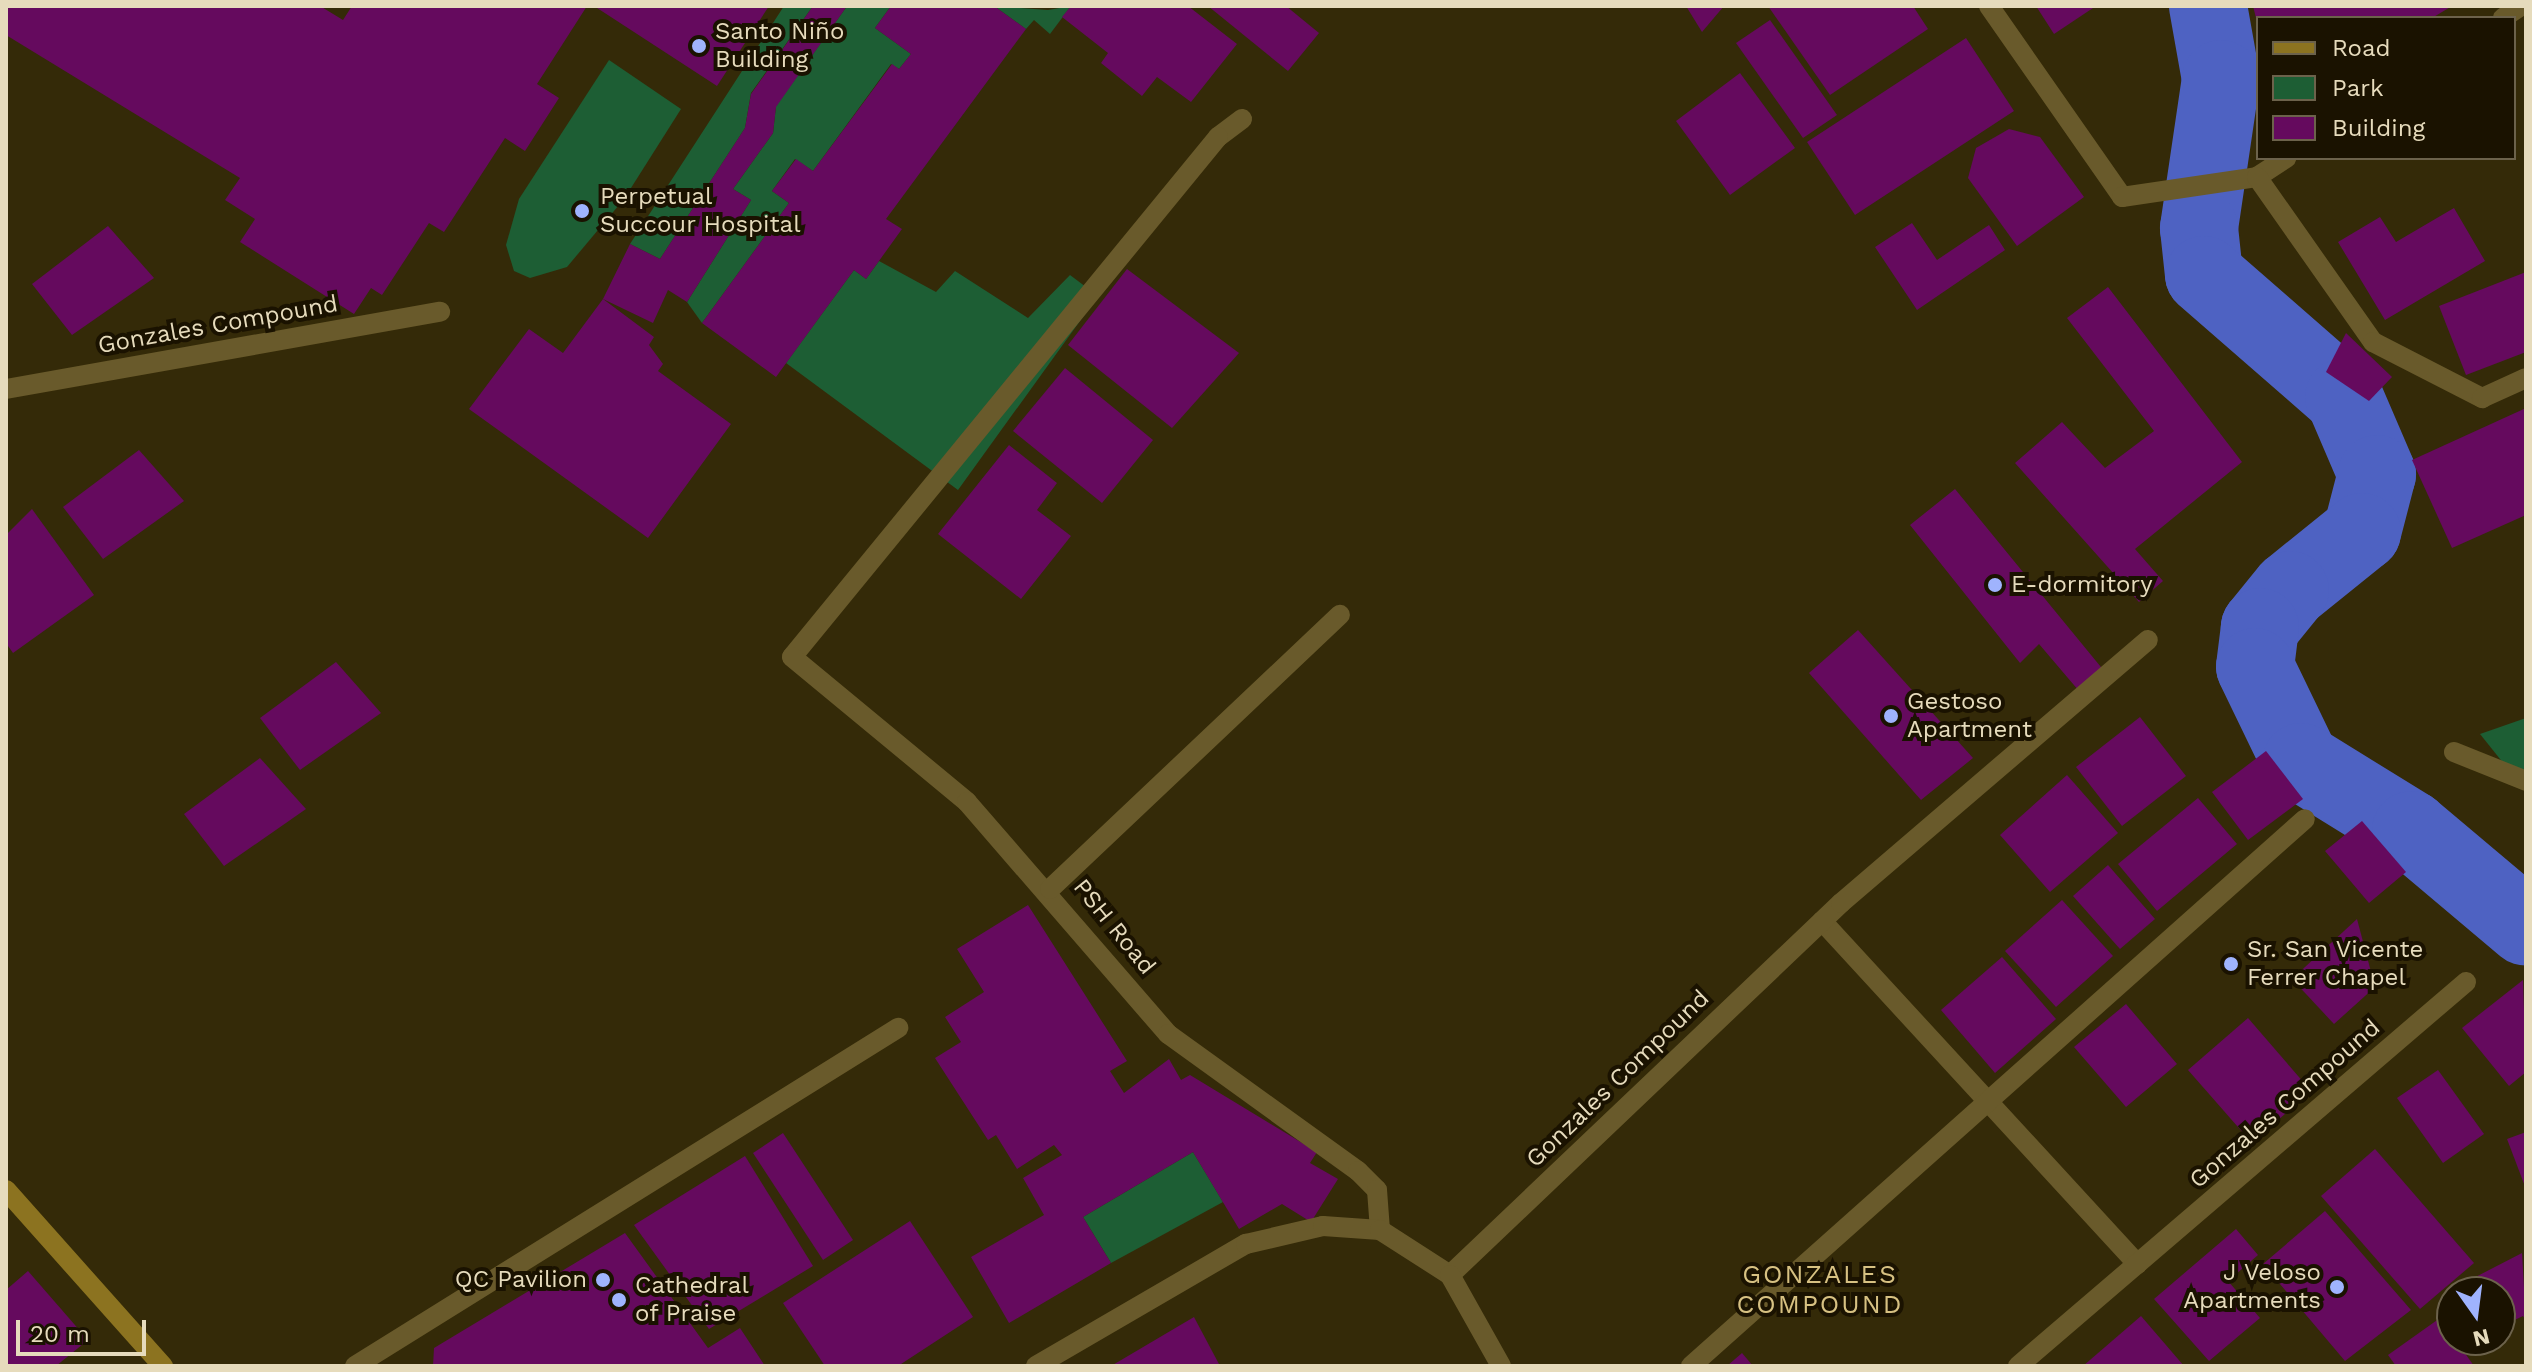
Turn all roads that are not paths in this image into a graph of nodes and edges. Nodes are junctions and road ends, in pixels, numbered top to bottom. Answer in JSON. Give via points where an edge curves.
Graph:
{"nodes":[{"id":1,"x":1989,"y":6,"type":"edge"},
{"id":2,"x":1242,"y":119,"type":"dead end"},
{"id":3,"x":2282,"y":160,"type":"edge"},
{"id":4,"x":2247,"y":178,"type":"junction"},
{"id":5,"x":440,"y":312,"type":"dead end"},
{"id":6,"x":2526,"y":378,"type":"edge"},
{"id":7,"x":6,"y":389,"type":"edge"},
{"id":8,"x":1340,"y":615,"type":"dead end"},
{"id":9,"x":2148,"y":640,"type":"dead end"},
{"id":10,"x":2454,"y":752,"type":"dead end"},
{"id":11,"x":2526,"y":781,"type":"edge"},
{"id":12,"x":2305,"y":819,"type":"dead end"},
{"id":13,"x":1050,"y":889,"type":"junction"},
{"id":14,"x":1822,"y":921,"type":"junction"},
{"id":15,"x":2466,"y":982,"type":"dead end"},
{"id":16,"x":898,"y":1028,"type":"dead end"},
{"id":17,"x":1985,"y":1098,"type":"junction"},
{"id":18,"x":6,"y":1190,"type":"edge"},
{"id":19,"x":1380,"y":1230,"type":"junction"},
{"id":20,"x":2137,"y":1264,"type":"junction"},
{"id":21,"x":1450,"y":1275,"type":"junction"},
{"id":22,"x":163,"y":1366,"type":"edge"},
{"id":23,"x":355,"y":1366,"type":"edge"},
{"id":24,"x":1036,"y":1366,"type":"edge"},
{"id":25,"x":1501,"y":1366,"type":"edge"},
{"id":26,"x":1691,"y":1366,"type":"edge"},
{"id":27,"x":2018,"y":1366,"type":"edge"}],
"edges":[{"from":1,"to":4,"type":"street","via":[[2122,197]]},
{"from":2,"to":13,"type":"street","name":"PSH Road","via":[[1218,137],[792,657],[967,802]]},
{"from":3,"to":4,"type":"street"},
{"from":4,"to":6,"type":"street","via":[[2373,342],[2482,398]]},
{"from":5,"to":7,"type":"street","name":"Gonzales Compound"},
{"from":8,"to":13,"type":"street"},
{"from":9,"to":14,"type":"street","name":"Gonzales Compound"},
{"from":10,"to":11,"type":"street"},
{"from":12,"to":17,"type":"street"},
{"from":13,"to":19,"type":"street","name":"PSH Road","via":[[1168,1034],[1368,1180],[1377,1190]]},
{"from":14,"to":17,"type":"street"},
{"from":14,"to":21,"type":"street","name":"Gonzales Compound"},
{"from":15,"to":20,"type":"street","name":"Gonzales Compound"},
{"from":16,"to":23,"type":"street"},
{"from":17,"to":20,"type":"street"},
{"from":17,"to":26,"type":"street"},
{"from":18,"to":22,"type":"main road"},
{"from":19,"to":21,"type":"street"},
{"from":19,"to":24,"type":"street","via":[[1323,1226],[1246,1244]]},
{"from":20,"to":27,"type":"street","name":"Gonzales Compound"},
{"from":21,"to":25,"type":"street"}]}
